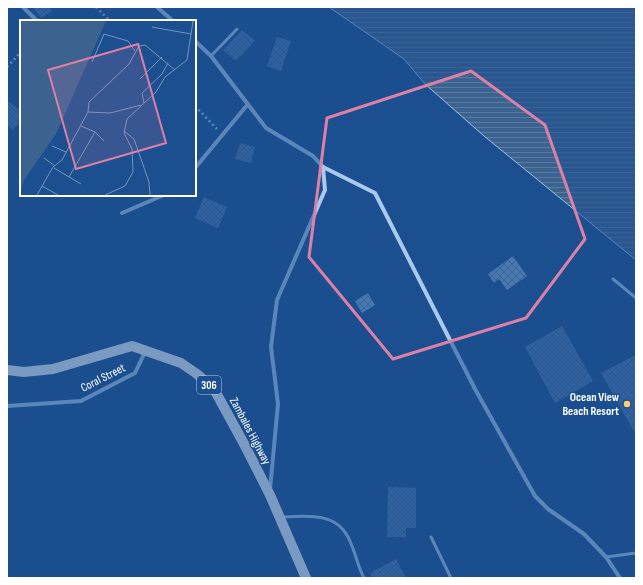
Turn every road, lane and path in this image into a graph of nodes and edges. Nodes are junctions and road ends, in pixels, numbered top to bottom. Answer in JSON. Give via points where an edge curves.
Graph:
{"nodes":[{"id":1,"x":23,"y":7,"type":"edge"},
{"id":2,"x":96,"y":7,"type":"edge"},
{"id":3,"x":157,"y":7,"type":"edge"},
{"id":4,"x":36,"y":20,"type":"edge"},
{"id":5,"x":109,"y":20,"type":"edge"},
{"id":6,"x":172,"y":20,"type":"edge"},
{"id":7,"x":237,"y":29,"type":"dead end"},
{"id":8,"x":196,"y":42,"type":"edge"},
{"id":9,"x":20,"y":53,"type":"edge"},
{"id":10,"x":211,"y":56,"type":"junction"},
{"id":11,"x":7,"y":67,"type":"edge"},
{"id":12,"x":248,"y":104,"type":"junction"},
{"id":13,"x":196,"y":107,"type":"edge"},
{"id":14,"x":223,"y":135,"type":"junction"},
{"id":15,"x":196,"y":167,"type":"edge"},
{"id":16,"x":323,"y":167,"type":"junction"},
{"id":17,"x":162,"y":196,"type":"edge"},
{"id":18,"x":122,"y":213,"type":"dead end"},
{"id":19,"x":613,"y":279,"type":"dead end"},
{"id":20,"x":636,"y":298,"type":"edge"},
{"id":21,"x":146,"y":350,"type":"junction"},
{"id":22,"x":7,"y":370,"type":"edge"},
{"id":23,"x":7,"y":406,"type":"edge"},
{"id":24,"x":270,"y":495,"type":"junction"},
{"id":25,"x":278,"y":517,"type":"junction"},
{"id":26,"x":432,"y":537,"type":"dead end"},
{"id":27,"x":636,"y":553,"type":"edge"},
{"id":28,"x":606,"y":557,"type":"junction"},
{"id":29,"x":306,"y":578,"type":"edge"},
{"id":30,"x":364,"y":578,"type":"edge"},
{"id":31,"x":452,"y":578,"type":"edge"},
{"id":32,"x":620,"y":578,"type":"edge"}],
"edges":[{"from":1,"to":4,"type":"street"},
{"from":2,"to":5,"type":"path"},
{"from":3,"to":6,"type":"street"},
{"from":7,"to":10,"type":"lane"},
{"from":8,"to":10,"type":"street"},
{"from":9,"to":11,"type":"path"},
{"from":10,"to":12,"type":"street"},
{"from":12,"to":14,"type":"street"},
{"from":12,"to":16,"type":"street","via":[[266,128],[313,156]]},
{"from":13,"to":14,"type":"path"},
{"from":14,"to":15,"type":"street"},
{"from":16,"to":24,"type":"street","via":[[325,190],[277,300],[271,347],[278,404]]},
{"from":16,"to":28,"type":"street","via":[[375,193],[475,389],[535,496],[584,534]]},
{"from":17,"to":18,"type":"street"},
{"from":19,"to":20,"type":"lane"},
{"from":21,"to":22,"type":"main road","name":"Zambales Highway","number":"306","via":[[132,346],[53,369],[24,372]]},
{"from":21,"to":23,"type":"street","name":"Coral Street","via":[[135,373],[81,401]]},
{"from":21,"to":24,"type":"main road","name":"Zambales Highway","number":"306","via":[[181,363],[214,389]]},
{"from":24,"to":25,"type":"main road","name":"Zambales Highway","number":"306"},
{"from":25,"to":29,"type":"main road","name":"Zambales Highway","number":"306"},
{"from":25,"to":30,"type":"lane","via":[[311,515],[340,525]]},
{"from":26,"to":31,"type":"lane"},
{"from":27,"to":28,"type":"lane"},
{"from":28,"to":32,"type":"street"}]}
